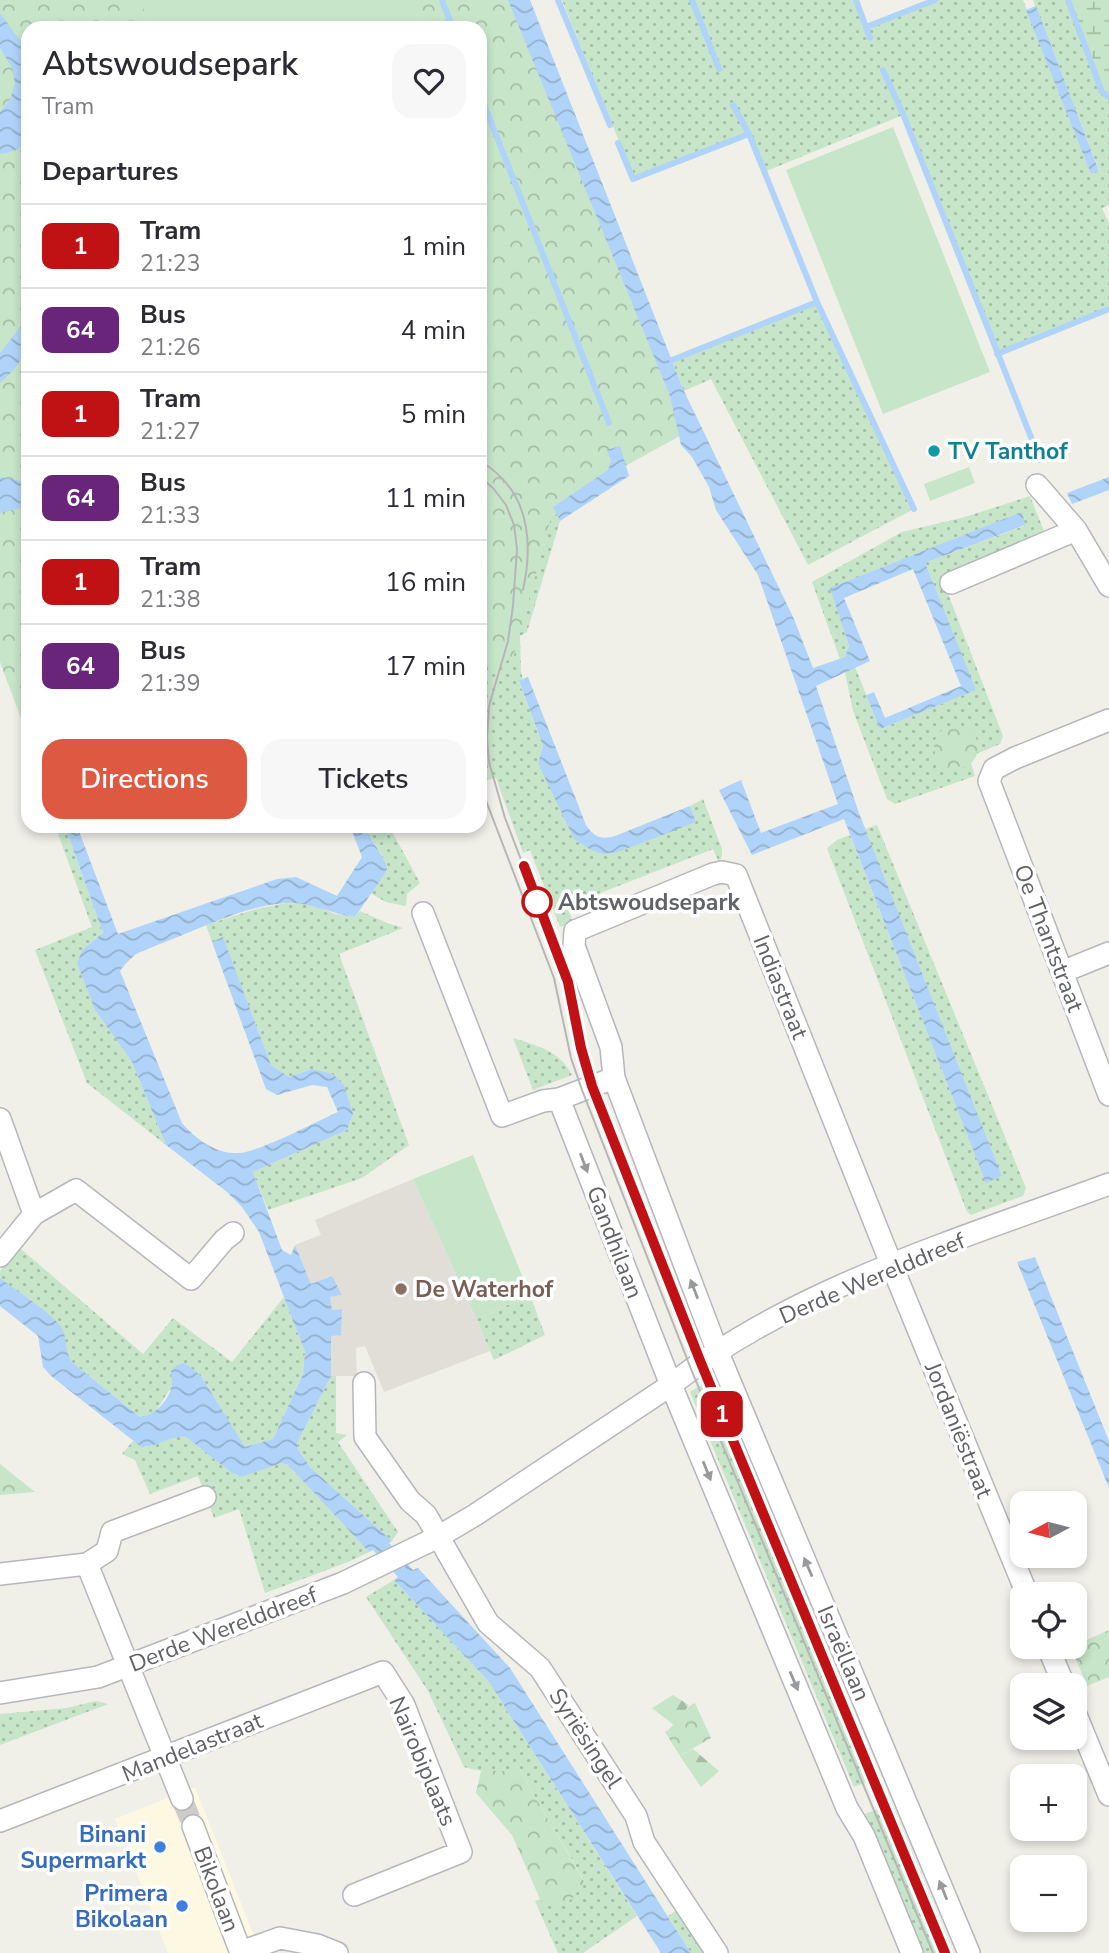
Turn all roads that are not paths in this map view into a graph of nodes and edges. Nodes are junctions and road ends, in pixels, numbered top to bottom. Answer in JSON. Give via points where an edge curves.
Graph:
{"nodes":[{"id":1,"x":1037,"y":485,"type":"dead end"},
{"id":2,"x":1076,"y":530,"type":"junction"},
{"id":3,"x":951,"y":583,"type":"dead end"},
{"id":4,"x":1109,"y":586,"type":"edge"},
{"id":5,"x":1109,"y":720,"type":"edge"},
{"id":6,"x":423,"y":913,"type":"dead end"},
{"id":7,"x":1109,"y":953,"type":"edge"},
{"id":8,"x":1062,"y":972,"type":"junction"},
{"id":9,"x":614,"y":1078,"type":"junction"},
{"id":10,"x":1109,"y":1095,"type":"edge"},
{"id":11,"x":559,"y":1099,"type":"junction"},
{"id":12,"x":0,"y":1119,"type":"edge"},
{"id":13,"x":1109,"y":1184,"type":"edge"},
{"id":14,"x":34,"y":1214,"type":"junction"},
{"id":15,"x":233,"y":1233,"type":"dead end"},
{"id":16,"x":0,"y":1256,"type":"edge"},
{"id":17,"x":892,"y":1266,"type":"junction"},
{"id":18,"x":718,"y":1353,"type":"junction"},
{"id":19,"x":364,"y":1383,"type":"dead end"},
{"id":20,"x":671,"y":1385,"type":"junction"},
{"id":21,"x":205,"y":1497,"type":"dead end"},
{"id":22,"x":438,"y":1537,"type":"junction"},
{"id":23,"x":87,"y":1563,"type":"junction"},
{"id":24,"x":0,"y":1574,"type":"edge"},
{"id":25,"x":1022,"y":1582,"type":"edge"},
{"id":26,"x":130,"y":1665,"type":"junction"},
{"id":27,"x":383,"y":1672,"type":"joint"},
{"id":28,"x":0,"y":1693,"type":"edge"},
{"id":29,"x":1087,"y":1742,"type":"edge"},
{"id":30,"x":164,"y":1757,"type":"junction"},
{"id":31,"x":1109,"y":1795,"type":"edge"},
{"id":32,"x":182,"y":1799,"type":"tunnel mouth"},
{"id":33,"x":0,"y":1821,"type":"edge"},
{"id":34,"x":192,"y":1826,"type":"tunnel mouth"},
{"id":35,"x":354,"y":1895,"type":"dead end"},
{"id":36,"x":241,"y":1953,"type":"edge"},
{"id":37,"x":337,"y":1953,"type":"edge"},
{"id":38,"x":717,"y":1953,"type":"edge"},
{"id":39,"x":912,"y":1953,"type":"edge"},
{"id":40,"x":969,"y":1953,"type":"edge"}],
"edges":[{"from":1,"to":2,"type":"street"},
{"from":2,"to":3,"type":"street"},
{"from":2,"to":4,"type":"street"},
{"from":5,"to":8,"type":"street","name":"Oe Thantstraat","via":[[1015,758],[994,769],[989,781]]},
{"from":6,"to":11,"type":"street","via":[[502,1116]]},
{"from":7,"to":8,"type":"street"},
{"from":8,"to":10,"type":"street","name":"Oe Thantstraat"},
{"from":9,"to":11,"type":"street"},
{"from":9,"to":17,"type":"street","name":"Indiastraat","via":[[611,1047],[582,967],[575,931],[713,874],[736,875]]},
{"from":18,"to":9,"type":"street","one_way":true},
{"from":11,"to":20,"type":"street","name":"Gandhilaan","one_way":true},
{"from":12,"to":14,"type":"street"},
{"from":13,"to":17,"type":"street","name":"Derde Werelddreef"},
{"from":14,"to":15,"type":"street","via":[[76,1190],[191,1279]]},
{"from":14,"to":16,"type":"street"},
{"from":17,"to":18,"type":"street","name":"Derde Werelddreef","via":[[796,1307]]},
{"from":17,"to":25,"type":"street","name":"Jordaniëstraat"},
{"from":18,"to":20,"type":"street","name":"Derde Werelddreef"},
{"from":40,"to":18,"type":"street","name":"Israëllaan","one_way":true},
{"from":19,"to":22,"type":"street","via":[[365,1437]]},
{"from":20,"to":22,"type":"street","name":"Derde Werelddreef"},
{"from":20,"to":39,"type":"street","one_way":true},
{"from":21,"to":23,"type":"street","via":[[112,1531],[107,1551]]},
{"from":22,"to":26,"type":"street","name":"Derde Werelddreef","via":[[303,1600]]},
{"from":22,"to":38,"type":"street","name":"Syriësingel","via":[[488,1623],[540,1668]]},
{"from":23,"to":24,"type":"street"},
{"from":23,"to":26,"type":"street"},
{"from":26,"to":28,"type":"street","name":"Derde Werelddreef","via":[[98,1677]]},
{"from":26,"to":30,"type":"street"},
{"from":27,"to":30,"type":"street","name":"Mandelastraat"},
{"from":27,"to":35,"type":"street","name":"Nairobiplaats","via":[[404,1705],[461,1852]]},
{"from":29,"to":31,"type":"street"},
{"from":30,"to":32,"type":"street"},
{"from":30,"to":33,"type":"street","name":"Mandelastraat"},
{"from":34,"to":36,"type":"street","name":"Bikolaan"},
{"from":36,"to":37,"type":"street","name":"Bikolaan","via":[[280,1938]]}]}
